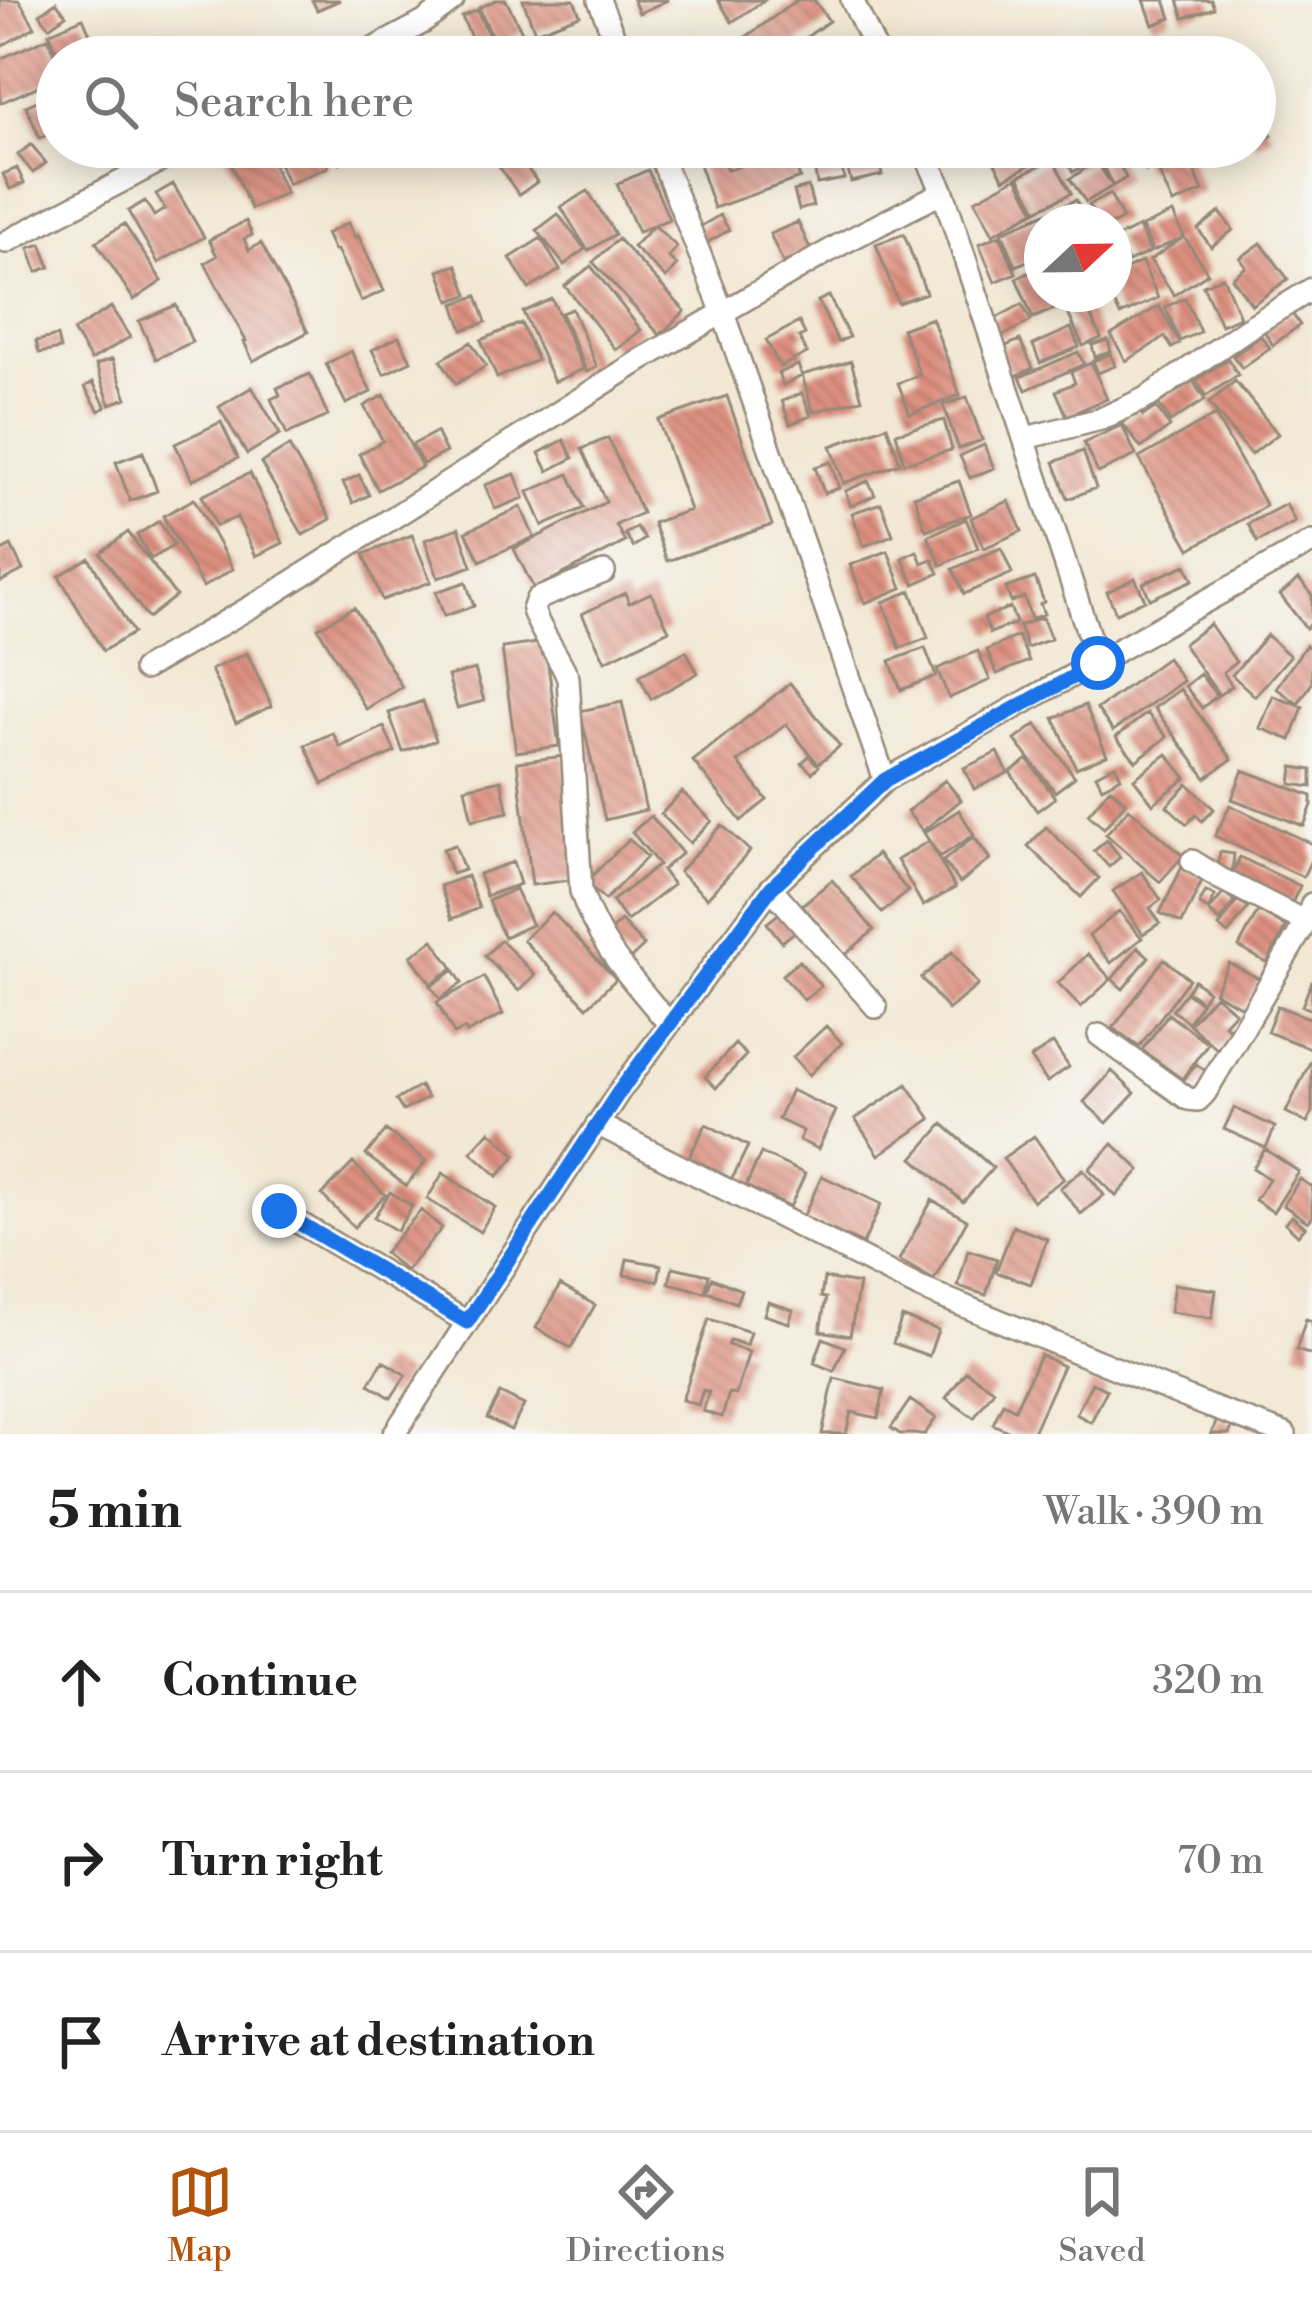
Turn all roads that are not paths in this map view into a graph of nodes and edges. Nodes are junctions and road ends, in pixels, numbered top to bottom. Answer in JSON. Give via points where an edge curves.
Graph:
{"nodes":[{"id":1,"x":453,"y":0,"type":"edge"},
{"id":2,"x":599,"y":0,"type":"edge"},
{"id":3,"x":853,"y":0,"type":"edge"},
{"id":4,"x":398,"y":36,"type":"edge"},
{"id":5,"x":614,"y":36,"type":"edge"},
{"id":6,"x":869,"y":36,"type":"edge"},
{"id":7,"x":147,"y":168,"type":"edge"},
{"id":8,"x":665,"y":168,"type":"edge"},
{"id":9,"x":932,"y":168,"type":"edge"},
{"id":10,"x":943,"y":192,"type":"junction"},
{"id":11,"x":6,"y":242,"type":"dead end"},
{"id":12,"x":1312,"y":289,"type":"edge"},
{"id":13,"x":723,"y":313,"type":"junction"},
{"id":14,"x":1026,"y":438,"type":"junction"},
{"id":15,"x":1312,"y":542,"type":"edge"},
{"id":16,"x":604,"y":572,"type":"dead end"},
{"id":17,"x":1098,"y":663,"type":"junction"},
{"id":18,"x":144,"y":669,"type":"dead end"},
{"id":19,"x":885,"y":780,"type":"junction"},
{"id":20,"x":1192,"y":861,"type":"dead end"},
{"id":21,"x":771,"y":888,"type":"junction"},
{"id":22,"x":1309,"y":913,"type":"edge"},
{"id":23,"x":876,"y":1007,"type":"dead end"},
{"id":24,"x":669,"y":1024,"type":"junction"},
{"id":25,"x":1099,"y":1035,"type":"dead end"},
{"id":26,"x":597,"y":1124,"type":"junction"},
{"id":27,"x":279,"y":1211,"type":"dead end"},
{"id":28,"x":467,"y":1322,"type":"junction"},
{"id":29,"x":394,"y":1434,"type":"edge"},
{"id":30,"x":1285,"y":1434,"type":"edge"}],
"edges":[{"from":1,"to":4,"type":"street"},
{"from":2,"to":5,"type":"street"},
{"from":3,"to":6,"type":"street"},
{"from":7,"to":11,"type":"street"},
{"from":8,"to":13,"type":"street"},
{"from":9,"to":10,"type":"street"},
{"from":10,"to":13,"type":"street"},
{"from":10,"to":14,"type":"street"},
{"from":12,"to":14,"type":"street","via":[[1148,397]]},
{"from":13,"to":18,"type":"street"},
{"from":13,"to":19,"type":"street"},
{"from":14,"to":17,"type":"street"},
{"from":15,"to":17,"type":"street"},
{"from":16,"to":24,"type":"street","via":[[537,599],[532,610],[568,678],[588,913]]},
{"from":17,"to":19,"type":"street"},
{"from":19,"to":21,"type":"street"},
{"from":20,"to":22,"type":"street"},
{"from":21,"to":23,"type":"street"},
{"from":21,"to":24,"type":"street"},
{"from":22,"to":25,"type":"street","via":[[1198,1100]]},
{"from":24,"to":26,"type":"street"},
{"from":26,"to":28,"type":"street"},
{"from":26,"to":30,"type":"street","via":[[920,1288]]},
{"from":27,"to":28,"type":"street"},
{"from":28,"to":29,"type":"street"}]}
